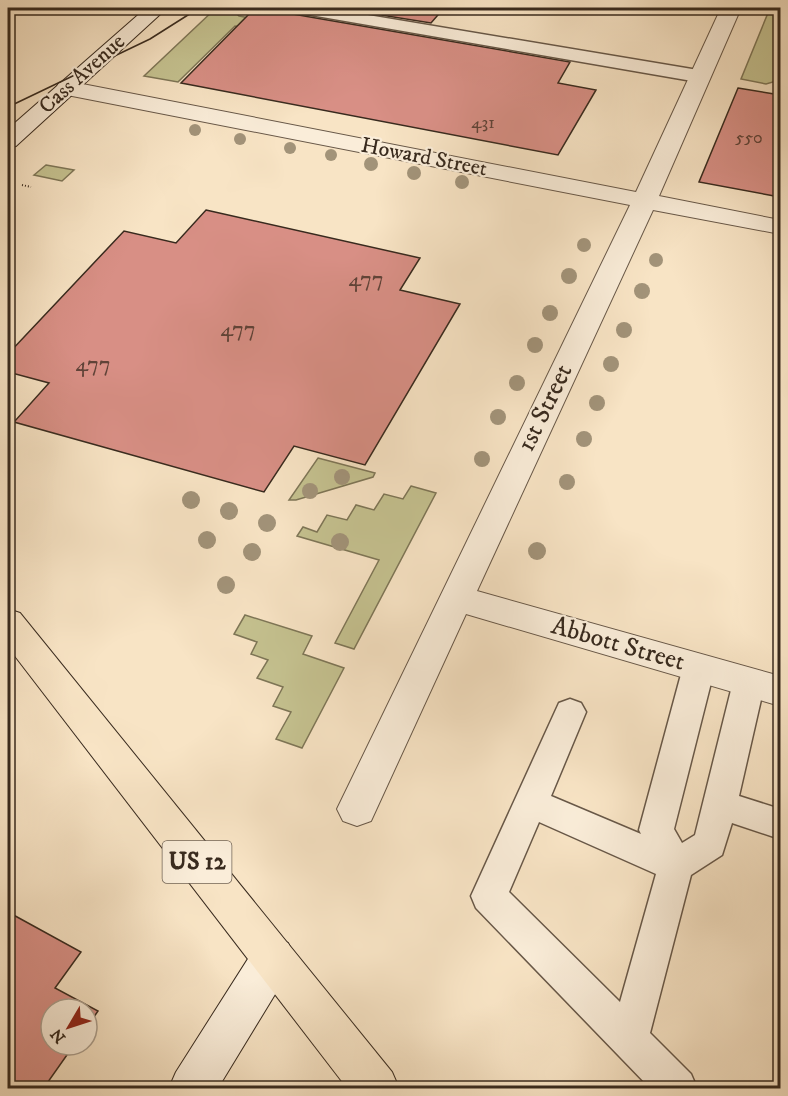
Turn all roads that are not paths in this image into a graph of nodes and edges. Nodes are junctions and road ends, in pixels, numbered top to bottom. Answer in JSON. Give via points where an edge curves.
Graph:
{"nodes":[{"id":1,"x":157,"y":8,"type":"edge"},
{"id":2,"x":299,"y":8,"type":"edge"},
{"id":3,"x":731,"y":8,"type":"edge"},
{"id":4,"x":698,"y":76,"type":"junction"},
{"id":5,"x":67,"y":88,"type":"junction"},
{"id":6,"x":8,"y":141,"type":"edge"},
{"id":7,"x":644,"y":200,"type":"junction"},
{"id":8,"x":780,"y":227,"type":"edge"},
{"id":9,"x":455,"y":598,"type":"junction"},
{"id":10,"x":8,"y":622,"type":"edge"},
{"id":11,"x":699,"y":667,"type":"junction"},
{"id":12,"x":765,"y":686,"type":"edge"},
{"id":13,"x":570,"y":711,"type":"dead end"},
{"id":14,"x":531,"y":803,"type":"junction"},
{"id":15,"x":719,"y":804,"type":"junction"},
{"id":16,"x":357,"y":809,"type":"dead end"},
{"id":17,"x":780,"y":824,"type":"edge"},
{"id":18,"x":676,"y":866,"type":"junction"},
{"id":19,"x":273,"y":958,"type":"junction"},
{"id":20,"x":629,"y":1040,"type":"junction"},
{"id":21,"x":192,"y":1089,"type":"edge"},
{"id":22,"x":376,"y":1089,"type":"edge"},
{"id":23,"x":676,"y":1089,"type":"edge"}],
"edges":[{"from":1,"to":5,"type":"street","name":"Cass Avenue"},
{"from":2,"to":4,"type":"lane"},
{"from":3,"to":4,"type":"street","name":"1st Street"},
{"from":4,"to":7,"type":"street","name":"1st Street"},
{"from":5,"to":6,"type":"street","name":"Cass Avenue"},
{"from":5,"to":7,"type":"street","name":"Howard Street"},
{"from":7,"to":8,"type":"street","name":"Howard Street"},
{"from":7,"to":9,"type":"street","name":"1st Street"},
{"from":9,"to":11,"type":"street","name":"Abbott Street"},
{"from":9,"to":16,"type":"street","name":"1st Street"},
{"from":10,"to":19,"type":"main road","number":"US 12"},
{"from":11,"to":12,"type":"street","name":"Abbott Street"},
{"from":11,"to":18,"type":"lane","via":[[656,830]]},
{"from":12,"to":15,"type":"lane"},
{"from":13,"to":14,"type":"lane"},
{"from":14,"to":18,"type":"lane"},
{"from":14,"to":20,"type":"lane","via":[[489,896]]},
{"from":15,"to":17,"type":"lane"},
{"from":15,"to":18,"type":"lane","via":[[710,844]]},
{"from":18,"to":20,"type":"lane"},
{"from":19,"to":21,"type":"street"},
{"from":19,"to":22,"type":"main road","number":"US 12"},
{"from":20,"to":23,"type":"lane"}]}
